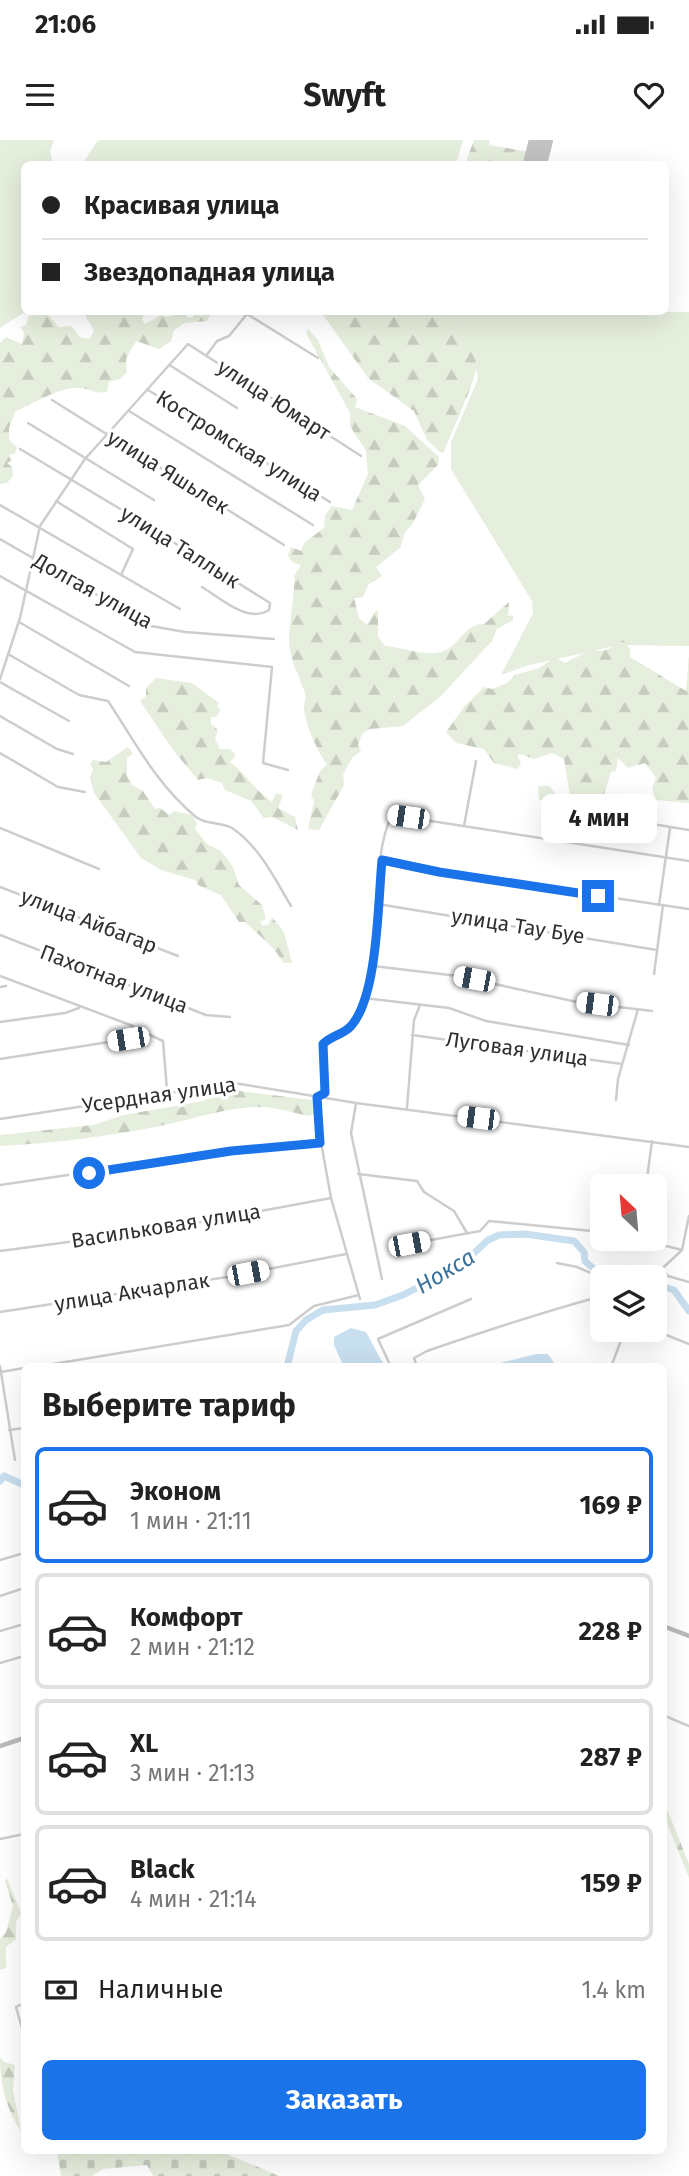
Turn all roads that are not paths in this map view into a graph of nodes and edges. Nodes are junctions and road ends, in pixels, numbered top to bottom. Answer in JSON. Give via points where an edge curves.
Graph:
{"nodes":[{"id":1,"x":246,"y":315,"type":"edge"},
{"id":2,"x":249,"y":315,"type":"edge"},
{"id":3,"x":206,"y":356,"type":"junction"},
{"id":4,"x":318,"y":358,"type":"dead end"},
{"id":5,"x":171,"y":366,"type":"junction"},
{"id":6,"x":148,"y":390,"type":"junction"},
{"id":7,"x":52,"y":400,"type":"dead end"},
{"id":8,"x":237,"y":408,"type":"dead end"},
{"id":9,"x":128,"y":411,"type":"junction"},
{"id":10,"x":29,"y":423,"type":"dead end"},
{"id":11,"x":106,"y":434,"type":"junction"},
{"id":12,"x":20,"y":449,"type":"dead end"},
{"id":13,"x":361,"y":456,"type":"dead end"},
{"id":14,"x":85,"y":459,"type":"junction"},
{"id":15,"x":69,"y":480,"type":"junction"},
{"id":16,"x":56,"y":500,"type":"junction"},
{"id":17,"x":154,"y":500,"type":"dead end"},
{"id":18,"x":330,"y":502,"type":"dead end"},
{"id":19,"x":0,"y":505,"type":"edge"},
{"id":20,"x":313,"y":525,"type":"dead end"},
{"id":21,"x":40,"y":526,"type":"junction"},
{"id":22,"x":0,"y":539,"type":"edge"},
{"id":23,"x":284,"y":545,"type":"dead end"},
{"id":24,"x":32,"y":558,"type":"junction"},
{"id":25,"x":121,"y":575,"type":"junction"},
{"id":26,"x":0,"y":576,"type":"edge"},
{"id":27,"x":202,"y":587,"type":"dead end"},
{"id":28,"x":26,"y":590,"type":"junction"},
{"id":29,"x":180,"y":609,"type":"dead end"},
{"id":30,"x":19,"y":622,"type":"junction"},
{"id":31,"x":274,"y":639,"type":"dead end"},
{"id":32,"x":8,"y":654,"type":"junction"},
{"id":33,"x":0,"y":680,"type":"edge"},
{"id":34,"x":129,"y":686,"type":"dead end"},
{"id":35,"x":0,"y":716,"type":"edge"},
{"id":36,"x":69,"y":721,"type":"dead end"},
{"id":37,"x":0,"y":753,"type":"edge"},
{"id":38,"x":73,"y":754,"type":"dead end"},
{"id":39,"x":476,"y":761,"type":"dead end"},
{"id":40,"x":288,"y":770,"type":"dead end"},
{"id":41,"x":85,"y":792,"type":"dead end"},
{"id":42,"x":561,"y":809,"type":"dead end"},
{"id":43,"x":464,"y":826,"type":"junction"},
{"id":44,"x":671,"y":827,"type":"junction"},
{"id":45,"x":0,"y":828,"type":"edge"},
{"id":46,"x":689,"y":830,"type":"edge"},
{"id":47,"x":667,"y":858,"type":"junction"},
{"id":48,"x":382,"y":860,"type":"junction"},
{"id":49,"x":689,"y":861,"type":"edge"},
{"id":50,"x":99,"y":869,"type":"dead end"},
{"id":51,"x":0,"y":887,"type":"edge"},
{"id":52,"x":378,"y":904,"type":"junction"},
{"id":53,"x":661,"y":905,"type":"junction"},
{"id":54,"x":291,"y":906,"type":"dead end"},
{"id":55,"x":689,"y":909,"type":"edge"},
{"id":56,"x":0,"y":934,"type":"edge"},
{"id":57,"x":657,"y":950,"type":"junction"},
{"id":58,"x":178,"y":956,"type":"dead end"},
{"id":59,"x":373,"y":966,"type":"junction"},
{"id":60,"x":654,"y":974,"type":"dead end"},
{"id":61,"x":0,"y":976,"type":"edge"},
{"id":62,"x":6,"y":986,"type":"dead end"},
{"id":63,"x":0,"y":987,"type":"edge"},
{"id":64,"x":364,"y":999,"type":"junction"},
{"id":65,"x":420,"y":1004,"type":"junction"},
{"id":66,"x":80,"y":1008,"type":"junction"},
{"id":67,"x":638,"y":1009,"type":"junction"},
{"id":68,"x":652,"y":1010,"type":"dead end"},
{"id":69,"x":230,"y":1017,"type":"dead end"},
{"id":70,"x":0,"y":1022,"type":"edge"},
{"id":71,"x":134,"y":1033,"type":"junction"},
{"id":72,"x":412,"y":1035,"type":"junction"},
{"id":73,"x":629,"y":1045,"type":"junction"},
{"id":74,"x":0,"y":1059,"type":"edge"},
{"id":75,"x":622,"y":1064,"type":"junction"},
{"id":76,"x":167,"y":1092,"type":"junction"},
{"id":77,"x":317,"y":1097,"type":"junction"},
{"id":78,"x":616,"y":1100,"type":"dead end"},
{"id":79,"x":356,"y":1103,"type":"junction"},
{"id":80,"x":407,"y":1108,"type":"junction"},
{"id":81,"x":0,"y":1119,"type":"edge"},
{"id":82,"x":652,"y":1141,"type":"junction"},
{"id":83,"x":320,"y":1143,"type":"junction"},
{"id":84,"x":689,"y":1147,"type":"edge"},
{"id":85,"x":358,"y":1174,"type":"junction"},
{"id":86,"x":648,"y":1174,"type":"edge"},
{"id":87,"x":0,"y":1185,"type":"edge"},
{"id":88,"x":331,"y":1198,"type":"junction"},
{"id":89,"x":689,"y":1216,"type":"edge"},
{"id":90,"x":590,"y":1231,"type":"edge"},
{"id":91,"x":467,"y":1233,"type":"junction"},
{"id":92,"x":409,"y":1244,"type":"dead end"},
{"id":93,"x":667,"y":1244,"type":"edge"},
{"id":94,"x":685,"y":1247,"type":"edge"},
{"id":95,"x":0,"y":1251,"type":"edge"},
{"id":96,"x":346,"y":1254,"type":"junction"},
{"id":97,"x":556,"y":1263,"type":"dead end"},
{"id":98,"x":665,"y":1265,"type":"edge"},
{"id":99,"x":590,"y":1273,"type":"edge"},
{"id":100,"x":667,"y":1275,"type":"edge"},
{"id":101,"x":382,"y":1279,"type":"dead end"},
{"id":102,"x":689,"y":1282,"type":"edge"},
{"id":103,"x":471,"y":1299,"type":"dead end"},
{"id":104,"x":590,"y":1299,"type":"edge"},
{"id":105,"x":0,"y":1312,"type":"edge"},
{"id":106,"x":667,"y":1335,"type":"edge"},
{"id":107,"x":620,"y":1342,"type":"edge"},
{"id":108,"x":689,"y":1343,"type":"edge"},
{"id":109,"x":59,"y":1363,"type":"edge"},
{"id":110,"x":389,"y":1363,"type":"edge"},
{"id":111,"x":416,"y":1363,"type":"edge"},
{"id":112,"x":613,"y":1363,"type":"edge"},
{"id":113,"x":0,"y":1366,"type":"edge"},
{"id":114,"x":21,"y":1369,"type":"edge"},
{"id":115,"x":1,"y":1372,"type":"edge"},
{"id":116,"x":6,"y":1419,"type":"junction"},
{"id":117,"x":0,"y":1420,"type":"edge"},
{"id":118,"x":21,"y":1428,"type":"edge"},
{"id":119,"x":9,"y":1430,"type":"junction"},
{"id":120,"x":15,"y":1460,"type":"dead end"},
{"id":121,"x":21,"y":1554,"type":"edge"},
{"id":122,"x":0,"y":1560,"type":"edge"},
{"id":123,"x":21,"y":1589,"type":"edge"},
{"id":124,"x":0,"y":1596,"type":"edge"},
{"id":125,"x":21,"y":1625,"type":"edge"},
{"id":126,"x":667,"y":1628,"type":"edge"},
{"id":127,"x":0,"y":1631,"type":"edge"},
{"id":128,"x":689,"y":1636,"type":"edge"},
{"id":129,"x":21,"y":1657,"type":"edge"},
{"id":130,"x":0,"y":1663,"type":"edge"},
{"id":131,"x":667,"y":1717,"type":"edge"},
{"id":132,"x":689,"y":1726,"type":"edge"},
{"id":133,"x":21,"y":1739,"type":"edge"},
{"id":134,"x":0,"y":1746,"type":"edge"},
{"id":135,"x":21,"y":1835,"type":"edge"},
{"id":136,"x":0,"y":1839,"type":"edge"},
{"id":137,"x":21,"y":2004,"type":"edge"},
{"id":138,"x":21,"y":2024,"type":"edge"}],
"edges":[{"from":1,"to":3,"type":"street"},
{"from":2,"to":4,"type":"street"},
{"from":3,"to":5,"type":"street","name":"улица Юмарт","via":[[188,344]]},
{"from":3,"to":13,"type":"street","name":"улица Юмарт"},
{"from":5,"to":6,"type":"street"},
{"from":5,"to":8,"type":"street"},
{"from":6,"to":9,"type":"street"},
{"from":6,"to":18,"type":"street","name":"Костромская улица"},
{"from":7,"to":11,"type":"street","name":"улица Яшьлек"},
{"from":9,"to":11,"type":"street"},
{"from":9,"to":20,"type":"street"},
{"from":10,"to":14,"type":"street","name":"улица Яшьлек"},
{"from":11,"to":14,"type":"street"},
{"from":11,"to":23,"type":"street","name":"улица Яшьлек"},
{"from":12,"to":15,"type":"street","name":"улица Таллык"},
{"from":14,"to":15,"type":"street"},
{"from":14,"to":17,"type":"street","name":"улица Яшьлек"},
{"from":15,"to":16,"type":"street"},
{"from":15,"to":27,"type":"street","name":"улица Таллык","via":[[270,603],[269,610],[244,612]]},
{"from":16,"to":21,"type":"street"},
{"from":16,"to":25,"type":"street","via":[[133,549]]},
{"from":19,"to":21,"type":"street"},
{"from":21,"to":24,"type":"street"},
{"from":21,"to":25,"type":"street"},
{"from":22,"to":24,"type":"street","name":"Долгая улица"},
{"from":24,"to":28,"type":"street"},
{"from":24,"to":31,"type":"street","name":"Долгая улица","via":[[151,626]]},
{"from":25,"to":29,"type":"street"},
{"from":26,"to":28,"type":"street"},
{"from":28,"to":30,"type":"street"},
{"from":28,"to":40,"type":"street","via":[[135,652],[272,667],[262,763]]},
{"from":30,"to":32,"type":"street"},
{"from":30,"to":34,"type":"street"},
{"from":32,"to":33,"type":"street"},
{"from":32,"to":54,"type":"street","via":[[79,695],[107,701],[154,773],[198,819],[230,827],[240,835],[260,855]]},
{"from":33,"to":36,"type":"street"},
{"from":35,"to":38,"type":"street"},
{"from":37,"to":41,"type":"street","via":[[58,787]]},
{"from":39,"to":43,"type":"street"},
{"from":42,"to":44,"type":"street"},
{"from":43,"to":47,"type":"street"},
{"from":43,"to":48,"type":"street","via":[[392,815],[383,839]]},
{"from":44,"to":46,"type":"street"},
{"from":44,"to":47,"type":"street"},
{"from":45,"to":50,"type":"street"},
{"from":47,"to":49,"type":"street"},
{"from":47,"to":53,"type":"street"},
{"from":48,"to":52,"type":"street"},
{"from":48,"to":53,"type":"street"},
{"from":51,"to":58,"type":"street","name":"улица Айбагар"},
{"from":52,"to":57,"type":"street","name":"улица Тау Буе"},
{"from":52,"to":59,"type":"street"},
{"from":53,"to":55,"type":"street"},
{"from":53,"to":57,"type":"street"},
{"from":56,"to":69,"type":"street","name":"Пахотная улица","via":[[206,1015]]},
{"from":57,"to":60,"type":"street"},
{"from":59,"to":64,"type":"street"},
{"from":59,"to":67,"type":"street","via":[[458,976],[577,1002]]},
{"from":61,"to":66,"type":"street"},
{"from":62,"to":63,"type":"street"},
{"from":64,"to":65,"type":"street","name":"Луговая улица"},
{"from":64,"to":77,"type":"street","via":[[353,1025],[323,1044],[325,1093]]},
{"from":65,"to":72,"type":"street"},
{"from":65,"to":73,"type":"street","name":"Луговая улица","via":[[486,1021]]},
{"from":66,"to":70,"type":"street"},
{"from":66,"to":71,"type":"street","via":[[133,1026]]},
{"from":67,"to":68,"type":"street"},
{"from":67,"to":73,"type":"street"},
{"from":71,"to":74,"type":"street","via":[[128,1039]]},
{"from":71,"to":76,"type":"street","via":[[163,1041]]},
{"from":72,"to":75,"type":"street","name":"Луговая улица"},
{"from":72,"to":80,"type":"street"},
{"from":73,"to":75,"type":"street"},
{"from":75,"to":78,"type":"street"},
{"from":76,"to":77,"type":"street","name":"Усердная улица","via":[[234,1083]]},
{"from":76,"to":81,"type":"street","name":"Усердная улица"},
{"from":77,"to":79,"type":"street","name":"Усердная улица"},
{"from":77,"to":83,"type":"street"},
{"from":79,"to":80,"type":"street","name":"Усердная улица"},
{"from":79,"to":85,"type":"street","via":[[351,1126]]},
{"from":80,"to":82,"type":"street","name":"Усердная улица"},
{"from":82,"to":84,"type":"street","name":"Усердная улица"},
{"from":82,"to":86,"type":"street"},
{"from":83,"to":87,"type":"street","via":[[231,1151]]},
{"from":83,"to":88,"type":"street"},
{"from":85,"to":91,"type":"street","via":[[417,1181],[425,1192],[454,1211]]},
{"from":85,"to":101,"type":"street"},
{"from":88,"to":95,"type":"street","name":"Васильковая улица","via":[[152,1231]]},
{"from":88,"to":96,"type":"street"},
{"from":89,"to":94,"type":"street"},
{"from":90,"to":91,"type":"street","via":[[489,1221],[480,1231]]},
{"from":91,"to":92,"type":"street"},
{"from":93,"to":94,"type":"street"},
{"from":94,"to":98,"type":"street"},
{"from":96,"to":105,"type":"street","name":"улица Акчарлак"},
{"from":96,"to":109,"type":"street","via":[[360,1297],[314,1306],[289,1325]]},
{"from":97,"to":99,"type":"street"},
{"from":100,"to":102,"type":"street"},
{"from":103,"to":110,"type":"street","via":[[378,1339]]},
{"from":104,"to":111,"type":"street","via":[[427,1351],[414,1358]]},
{"from":106,"to":108,"type":"street"},
{"from":107,"to":112,"type":"street"},
{"from":113,"to":115,"type":"street"},
{"from":114,"to":115,"type":"street"},
{"from":115,"to":116,"type":"street"},
{"from":116,"to":117,"type":"street"},
{"from":116,"to":119,"type":"street"},
{"from":118,"to":119,"type":"street"},
{"from":119,"to":120,"type":"street"},
{"from":121,"to":122,"type":"street"},
{"from":123,"to":124,"type":"street"},
{"from":125,"to":127,"type":"street"},
{"from":126,"to":128,"type":"street"},
{"from":129,"to":130,"type":"street"},
{"from":131,"to":132,"type":"street"},
{"from":133,"to":134,"type":"street"},
{"from":135,"to":136,"type":"street"},
{"from":137,"to":138,"type":"street","via":[[16,2007]]}]}
